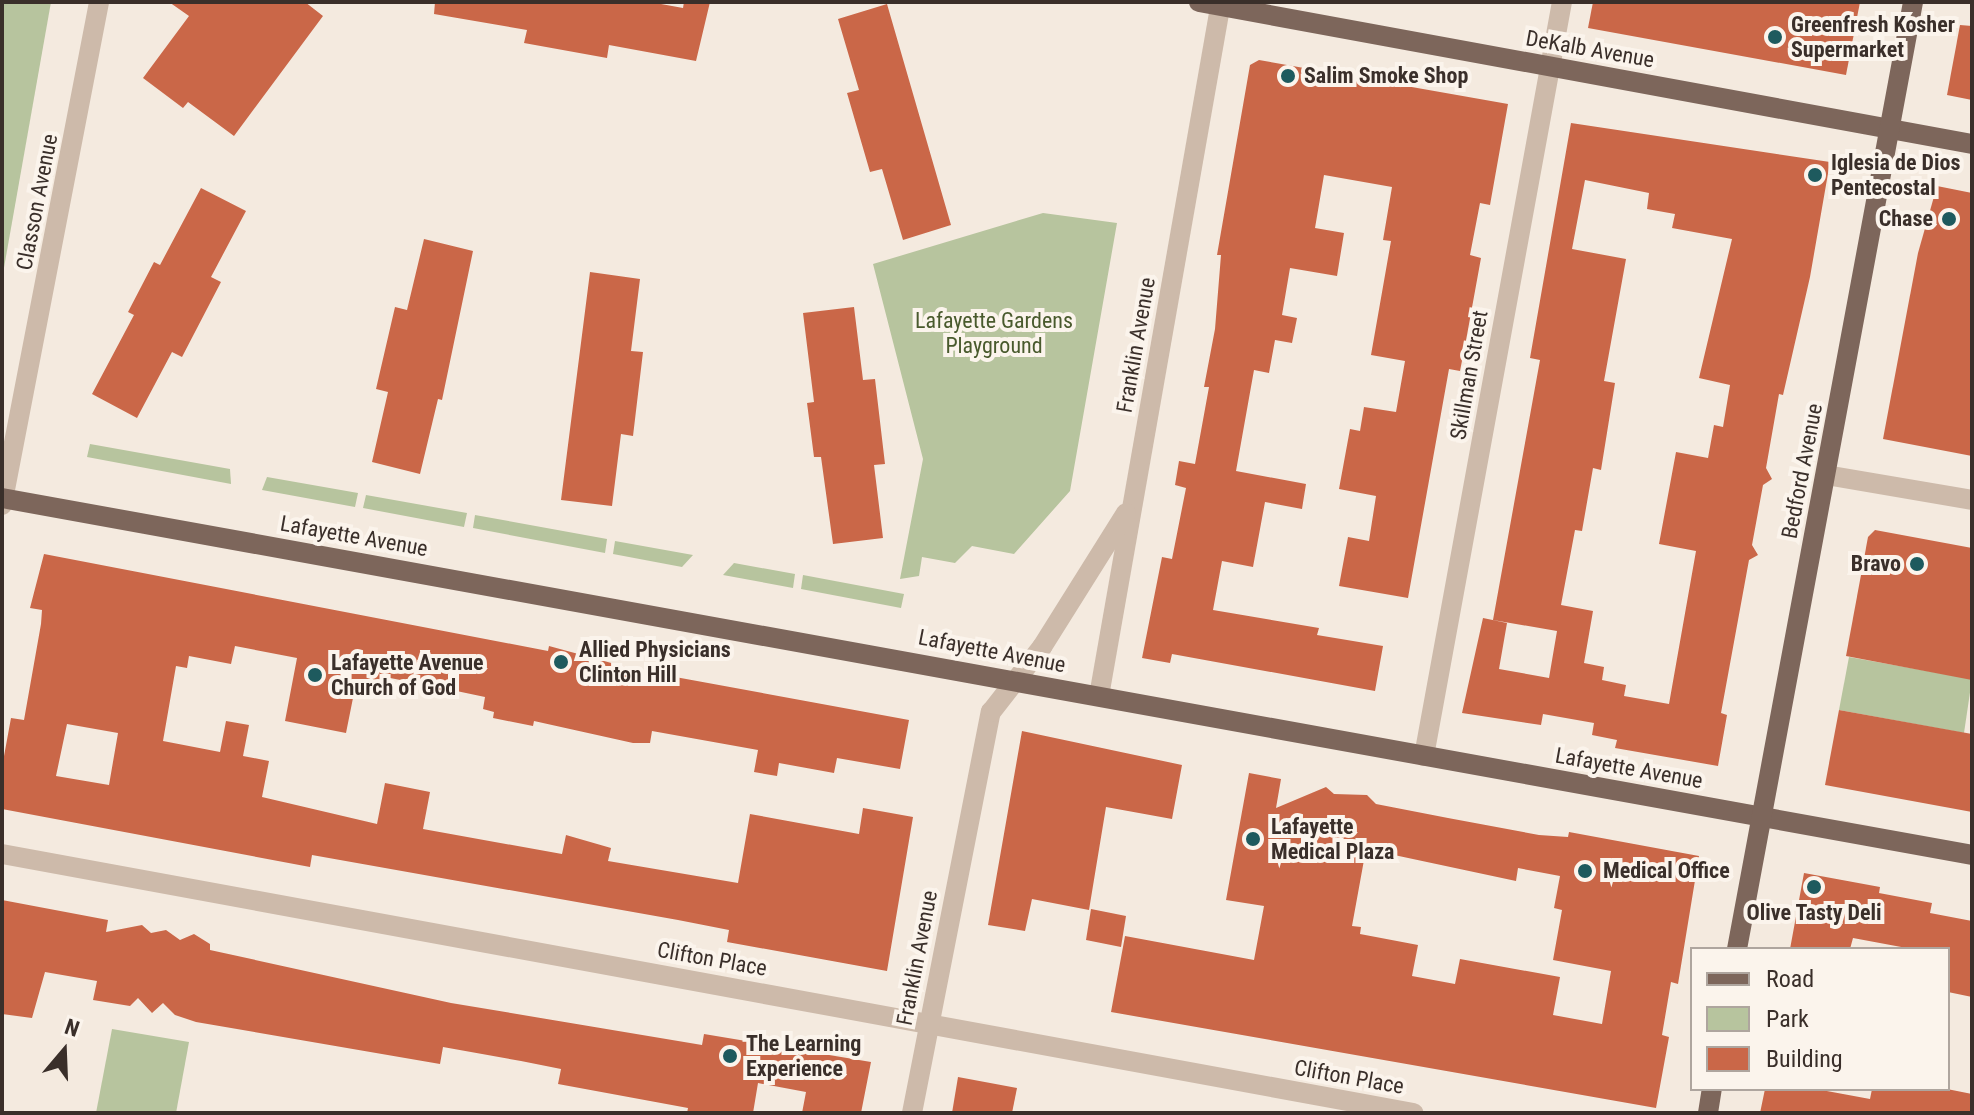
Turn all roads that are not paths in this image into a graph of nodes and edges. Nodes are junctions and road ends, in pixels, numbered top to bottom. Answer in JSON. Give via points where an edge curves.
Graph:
{"nodes":[{"id":1,"x":99,"y":2,"type":"edge"},
{"id":2,"x":1199,"y":2,"type":"edge"},
{"id":3,"x":1562,"y":2,"type":"edge"},
{"id":4,"x":1913,"y":2,"type":"edge"},
{"id":5,"x":1221,"y":4,"type":"edge"},
{"id":6,"x":1550,"y":66,"type":"junction"},
{"id":7,"x":1890,"y":129,"type":"junction"},
{"id":8,"x":1972,"y":144,"type":"edge"},
{"id":9,"x":1826,"y":475,"type":"junction"},
{"id":10,"x":2,"y":498,"type":"edge"},
{"id":11,"x":1972,"y":500,"type":"edge"},
{"id":12,"x":1133,"y":503,"type":"junction"},
{"id":13,"x":2,"y":505,"type":"edge"},
{"id":14,"x":1016,"y":679,"type":"junction"},
{"id":15,"x":1099,"y":696,"type":"junction"},
{"id":16,"x":1424,"y":756,"type":"junction"},
{"id":17,"x":1761,"y":815,"type":"junction"},
{"id":18,"x":2,"y":854,"type":"edge"},
{"id":19,"x":1972,"y":855,"type":"edge"},
{"id":20,"x":1737,"y":947,"type":"edge"},
{"id":21,"x":929,"y":1024,"type":"junction"},
{"id":22,"x":1712,"y":1091,"type":"edge"},
{"id":23,"x":912,"y":1113,"type":"edge"},
{"id":24,"x":1413,"y":1113,"type":"edge"},
{"id":25,"x":1708,"y":1113,"type":"edge"}],
"edges":[{"from":1,"to":10,"type":"street","name":"Classon Avenue"},
{"from":2,"to":5,"type":"main road","name":"DeKalb Avenue"},
{"from":3,"to":6,"type":"street","name":"Skillman Street"},
{"from":4,"to":7,"type":"main road","name":"Bedford Avenue"},
{"from":5,"to":6,"type":"main road","name":"DeKalb Avenue"},
{"from":5,"to":12,"type":"street","name":"Franklin Avenue"},
{"from":6,"to":7,"type":"main road","name":"DeKalb Avenue"},
{"from":6,"to":16,"type":"street","name":"Skillman Street"},
{"from":7,"to":8,"type":"main road","name":"DeKalb Avenue"},
{"from":7,"to":9,"type":"main road","name":"Bedford Avenue"},
{"from":9,"to":11,"type":"street"},
{"from":9,"to":17,"type":"main road","name":"Bedford Avenue"},
{"from":10,"to":13,"type":"street","name":"Classon Avenue"},
{"from":10,"to":14,"type":"main road","name":"Lafayette Avenue"},
{"from":12,"to":14,"type":"street","name":"Franklin Avenue","via":[[1084,584]]},
{"from":12,"to":15,"type":"street","name":"Franklin Avenue"},
{"from":14,"to":15,"type":"main road","name":"Lafayette Avenue"},
{"from":14,"to":21,"type":"street","name":"Franklin Avenue","via":[[991,712]]},
{"from":15,"to":16,"type":"main road","name":"Lafayette Avenue"},
{"from":16,"to":17,"type":"main road","name":"Lafayette Avenue"},
{"from":17,"to":19,"type":"main road","name":"Lafayette Avenue"},
{"from":17,"to":20,"type":"main road","name":"Bedford Avenue"},
{"from":18,"to":21,"type":"street","name":"Clifton Place"},
{"from":21,"to":23,"type":"street","name":"Franklin Avenue"},
{"from":21,"to":24,"type":"street","name":"Clifton Place"},
{"from":22,"to":25,"type":"main road"}]}
